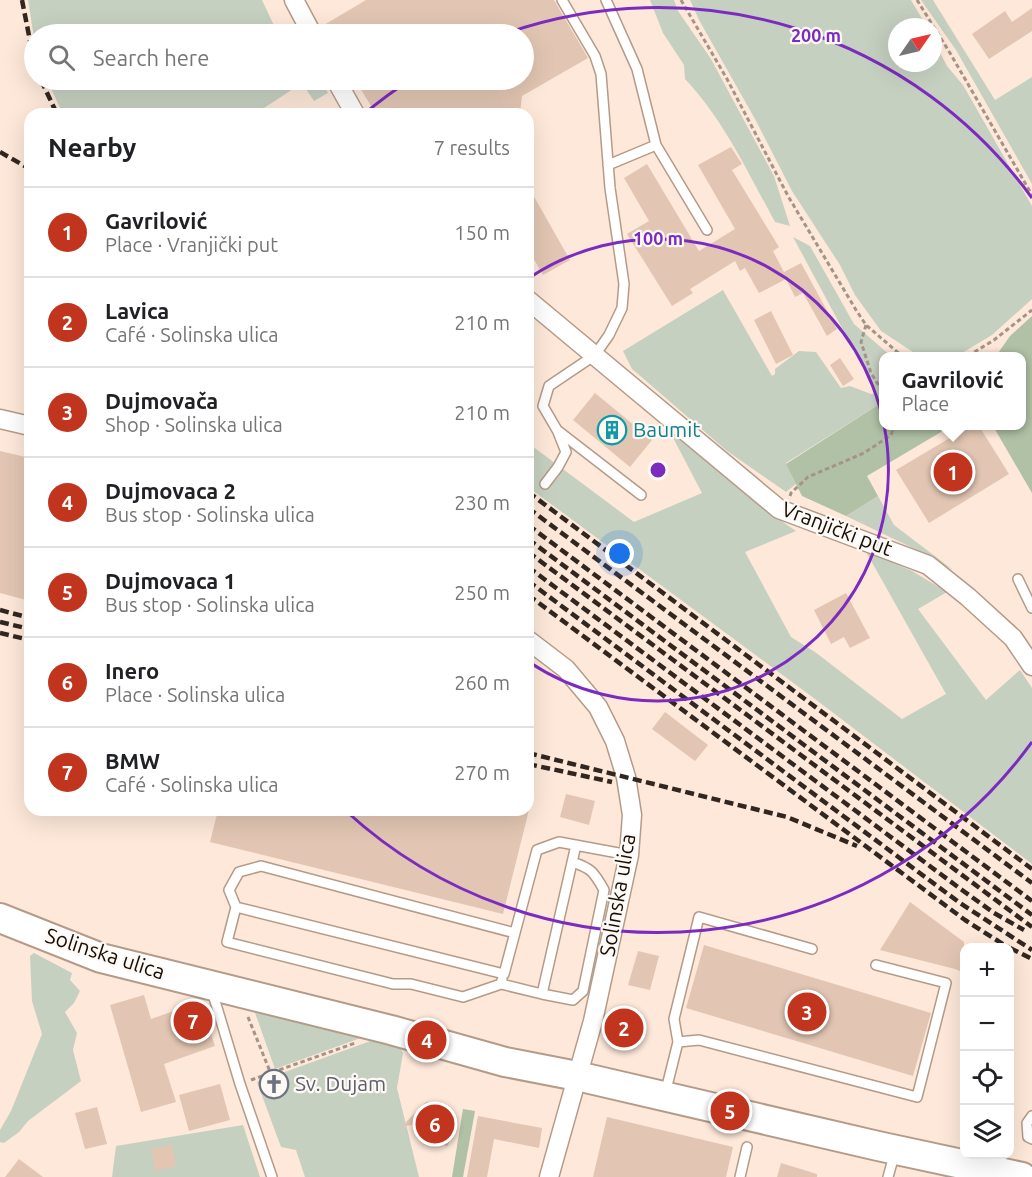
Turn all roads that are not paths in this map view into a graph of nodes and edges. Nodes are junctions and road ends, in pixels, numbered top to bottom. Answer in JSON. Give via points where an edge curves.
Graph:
{"nodes":[{"id":1,"x":294,"y":0,"type":"edge"},
{"id":2,"x":562,"y":0,"type":"edge"},
{"id":3,"x":606,"y":0,"type":"edge"},
{"id":4,"x":307,"y":24,"type":"edge"},
{"id":5,"x":342,"y":90,"type":"edge"},
{"id":6,"x":352,"y":108,"type":"edge"},
{"id":7,"x":656,"y":145,"type":"junction"},
{"id":8,"x":608,"y":165,"type":"junction"},
{"id":9,"x":707,"y":230,"type":"dead end"},
{"id":10,"x":534,"y":305,"type":"edge"},
{"id":11,"x":595,"y":355,"type":"junction"},
{"id":12,"x":0,"y":419,"type":"edge"},
{"id":13,"x":24,"y":425,"type":"edge"},
{"id":14,"x":557,"y":429,"type":"junction"},
{"id":15,"x":546,"y":484,"type":"dead end"},
{"id":16,"x":641,"y":495,"type":"dead end"},
{"id":17,"x":1018,"y":579,"type":"dead end"},
{"id":18,"x":1032,"y":608,"type":"edge"},
{"id":19,"x":534,"y":645,"type":"edge"},
{"id":20,"x":1032,"y":666,"type":"edge"},
{"id":21,"x":576,"y":845,"type":"junction"},
{"id":22,"x":629,"y":855,"type":"junction"},
{"id":23,"x":572,"y":862,"type":"junction"},
{"id":24,"x":236,"y":907,"type":"junction"},
{"id":25,"x":0,"y":918,"type":"edge"},
{"id":26,"x":515,"y":933,"type":"junction"},
{"id":27,"x":812,"y":949,"type":"dead end"},
{"id":28,"x":876,"y":965,"type":"dead end"},
{"id":29,"x":503,"y":979,"type":"junction"},
{"id":30,"x":210,"y":986,"type":"junction"},
{"id":31,"x":542,"y":994,"type":"junction"},
{"id":32,"x":678,"y":1042,"type":"junction"},
{"id":33,"x":577,"y":1076,"type":"junction"},
{"id":34,"x":664,"y":1096,"type":"junction"},
{"id":35,"x":1032,"y":1116,"type":"edge"},
{"id":36,"x":1032,"y":1139,"type":"edge"},
{"id":37,"x":747,"y":1147,"type":"dead end"},
{"id":38,"x":896,"y":1150,"type":"junction"},
{"id":39,"x":272,"y":1177,"type":"edge"},
{"id":40,"x":549,"y":1177,"type":"edge"},
{"id":41,"x":740,"y":1177,"type":"edge"},
{"id":42,"x":888,"y":1177,"type":"edge"},
{"id":43,"x":1022,"y":1177,"type":"edge"}],
"edges":[{"from":1,"to":4,"type":"street"},
{"from":2,"to":8,"type":"lane","via":[[595,56],[601,74]]},
{"from":3,"to":7,"type":"lane","via":[[637,69]]},
{"from":5,"to":6,"type":"street"},
{"from":7,"to":8,"type":"lane"},
{"from":7,"to":9,"type":"lane"},
{"from":8,"to":11,"type":"lane","via":[[624,284],[622,308]]},
{"from":10,"to":11,"type":"street","name":"Vranjički put"},
{"from":11,"to":14,"type":"lane","via":[[549,386],[543,406]]},
{"from":11,"to":20,"type":"street","name":"Vranjički put","via":[[779,509],[928,565],[1013,638]]},
{"from":12,"to":13,"type":"street"},
{"from":14,"to":15,"type":"lane","via":[[566,452]]},
{"from":14,"to":16,"type":"lane"},
{"from":17,"to":18,"type":"lane"},
{"from":19,"to":22,"type":"street","name":"Solinska ulica","via":[[566,669],[598,707],[615,741],[632,815]]},
{"from":21,"to":22,"type":"lane"},
{"from":21,"to":23,"type":"lane"},
{"from":21,"to":26,"type":"lane","via":[[559,842],[537,850]]},
{"from":22,"to":33,"type":"street","name":"Solinska ulica"},
{"from":23,"to":31,"type":"lane"},
{"from":23,"to":31,"type":"lane","via":[[595,873],[604,890],[583,991],[573,1000]]},
{"from":24,"to":26,"type":"lane","via":[[229,890],[239,872],[261,866]]},
{"from":24,"to":29,"type":"lane"},
{"from":24,"to":29,"type":"lane","via":[[227,942],[393,984],[411,984],[463,997]]},
{"from":25,"to":30,"type":"main road","name":"Solinska ulica","via":[[101,958]]},
{"from":26,"to":29,"type":"lane"},
{"from":27,"to":32,"type":"lane","via":[[699,917],[674,1018]]},
{"from":28,"to":32,"type":"lane","via":[[946,983],[917,1097],[699,1040]]},
{"from":29,"to":31,"type":"lane"},
{"from":30,"to":33,"type":"main road","name":"Solinska ulica","via":[[506,1062]]},
{"from":30,"to":39,"type":"lane"},
{"from":32,"to":34,"type":"lane"},
{"from":33,"to":34,"type":"main road","name":"Solinska ulica"},
{"from":33,"to":40,"type":"street"},
{"from":34,"to":38,"type":"main road","name":"Solinska ulica"},
{"from":35,"to":36,"type":"lane","via":[[1027,1123],[1028,1137]]},
{"from":37,"to":41,"type":"lane"},
{"from":38,"to":42,"type":"lane"},
{"from":38,"to":43,"type":"main road","name":"Solinska ulica"}]}
